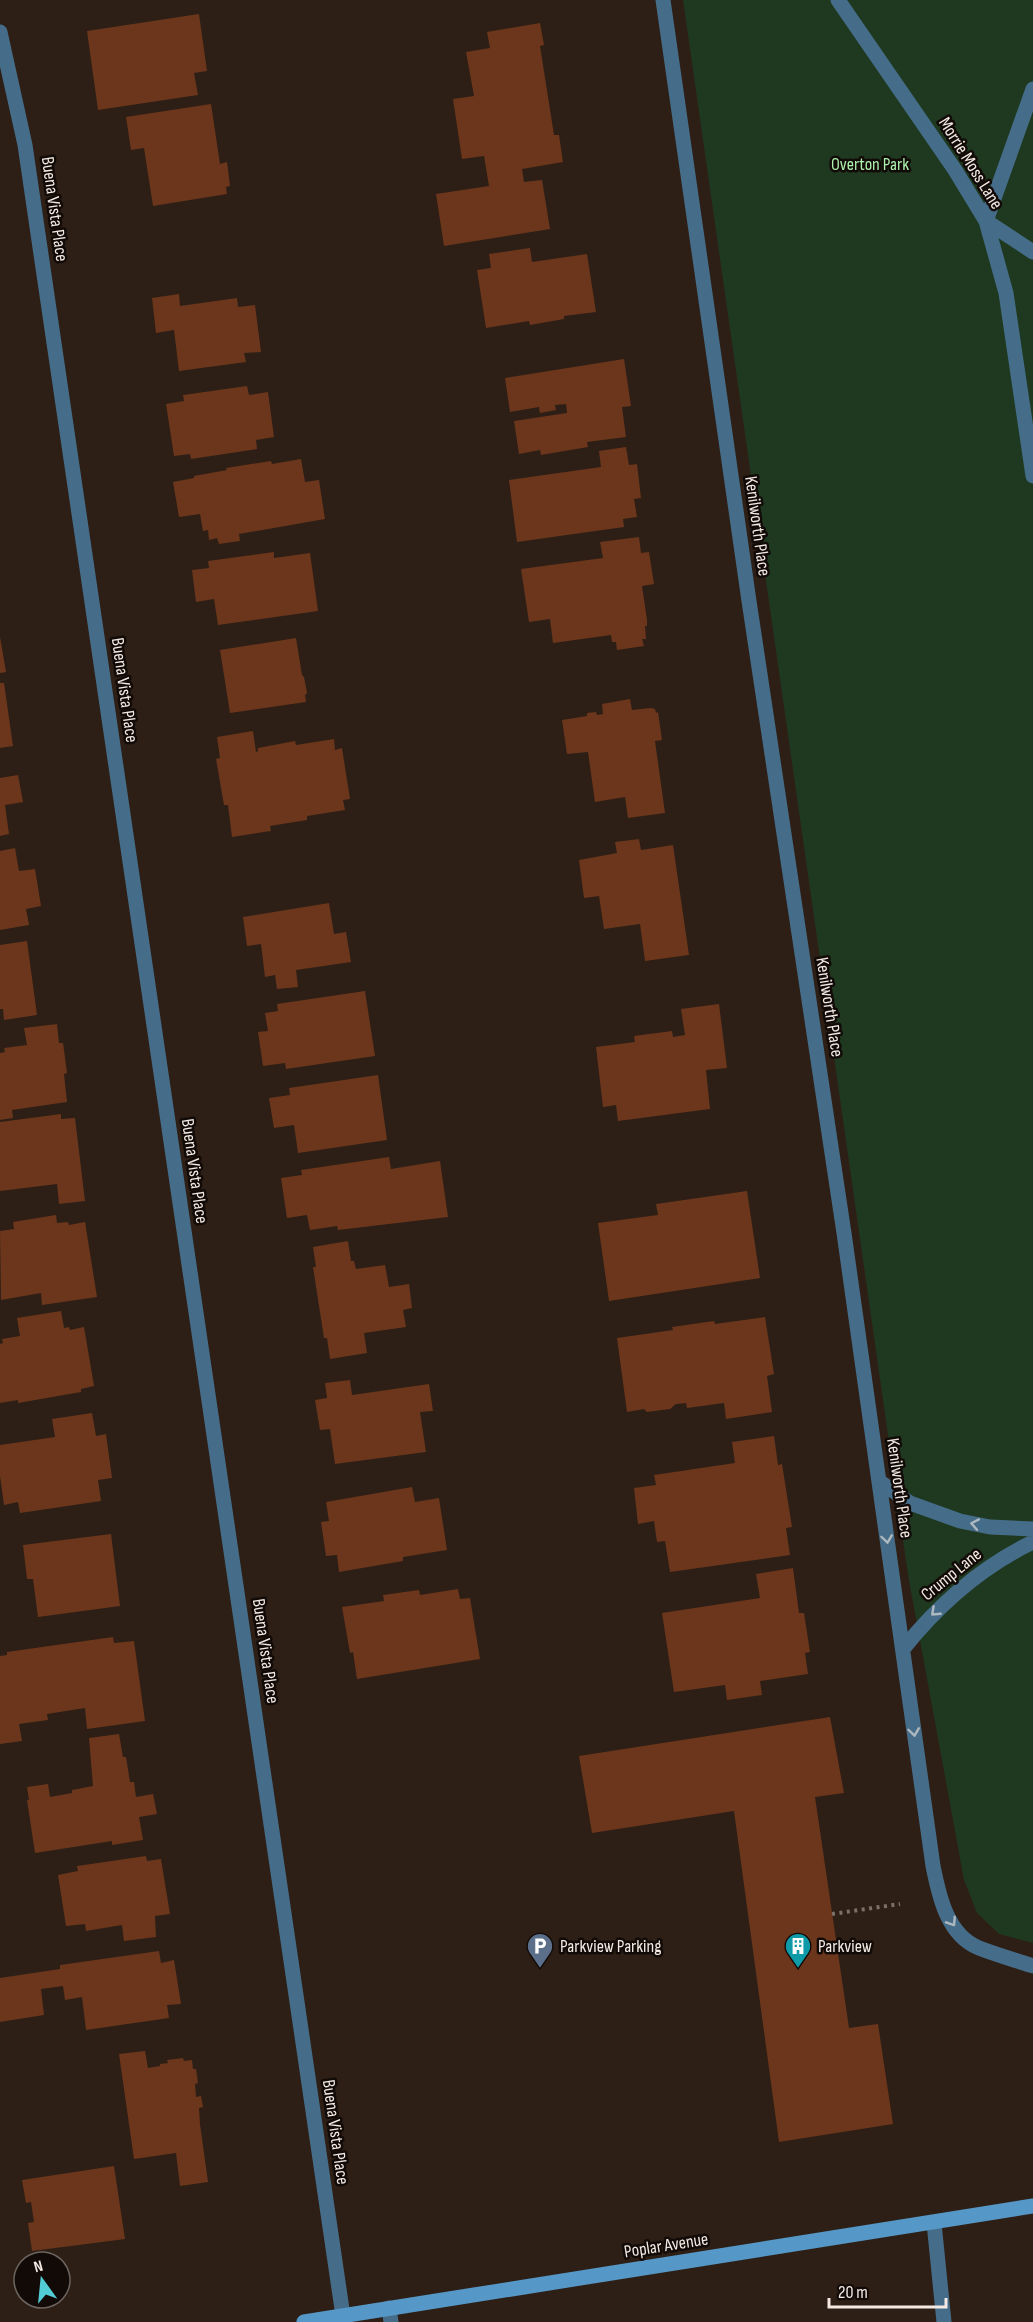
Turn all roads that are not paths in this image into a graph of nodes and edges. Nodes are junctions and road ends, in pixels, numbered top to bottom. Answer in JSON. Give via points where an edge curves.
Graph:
{"nodes":[{"id":1,"x":663,"y":0,"type":"edge"},
{"id":2,"x":838,"y":0,"type":"edge"},
{"id":3,"x":0,"y":32,"type":"edge"},
{"id":4,"x":1033,"y":89,"type":"edge"},
{"id":5,"x":986,"y":221,"type":"junction"},
{"id":6,"x":1033,"y":252,"type":"edge"},
{"id":7,"x":1033,"y":476,"type":"edge"},
{"id":8,"x":879,"y":1481,"type":"junction"},
{"id":9,"x":1033,"y":1529,"type":"edge"},
{"id":10,"x":1033,"y":1542,"type":"edge"},
{"id":11,"x":903,"y":1649,"type":"junction"},
{"id":12,"x":1033,"y":1966,"type":"edge"},
{"id":13,"x":1033,"y":2206,"type":"edge"},
{"id":14,"x":934,"y":2223,"type":"junction"},
{"id":15,"x":390,"y":2315,"type":"edge"},
{"id":16,"x":343,"y":2316,"type":"junction"},
{"id":17,"x":304,"y":2322,"type":"edge"},
{"id":18,"x":944,"y":2322,"type":"edge"}],
"edges":[{"from":1,"to":8,"type":"street","name":"Kenilworth Place"},
{"from":2,"to":5,"type":"street","name":"Morrie Moss Lane","via":[[956,170]]},
{"from":3,"to":16,"type":"street","name":"Buena Vista Place","via":[[26,145]]},
{"from":4,"to":5,"type":"street"},
{"from":5,"to":6,"type":"street"},
{"from":5,"to":7,"type":"street","name":"Morrie Moss Lane","via":[[1006,293]]},
{"from":9,"to":8,"type":"street","name":"Crump Lane","one_way":true,"via":[[960,1521],[910,1503]]},
{"from":8,"to":11,"type":"street","name":"Kenilworth Place","one_way":true},
{"from":10,"to":11,"type":"street","name":"Crump Lane","one_way":true,"via":[[971,1579],[925,1621]]},
{"from":11,"to":12,"type":"street","name":"Kenilworth Place","one_way":true,"via":[[933,1866],[944,1907],[951,1923],[977,1947]]},
{"from":13,"to":14,"type":"main road","name":"Poplar Avenue"},
{"from":14,"to":15,"type":"main road","name":"Poplar Avenue"},
{"from":14,"to":18,"type":"street"},
{"from":15,"to":16,"type":"main road","name":"Poplar Avenue"},
{"from":16,"to":17,"type":"main road","name":"Poplar Avenue"}]}
